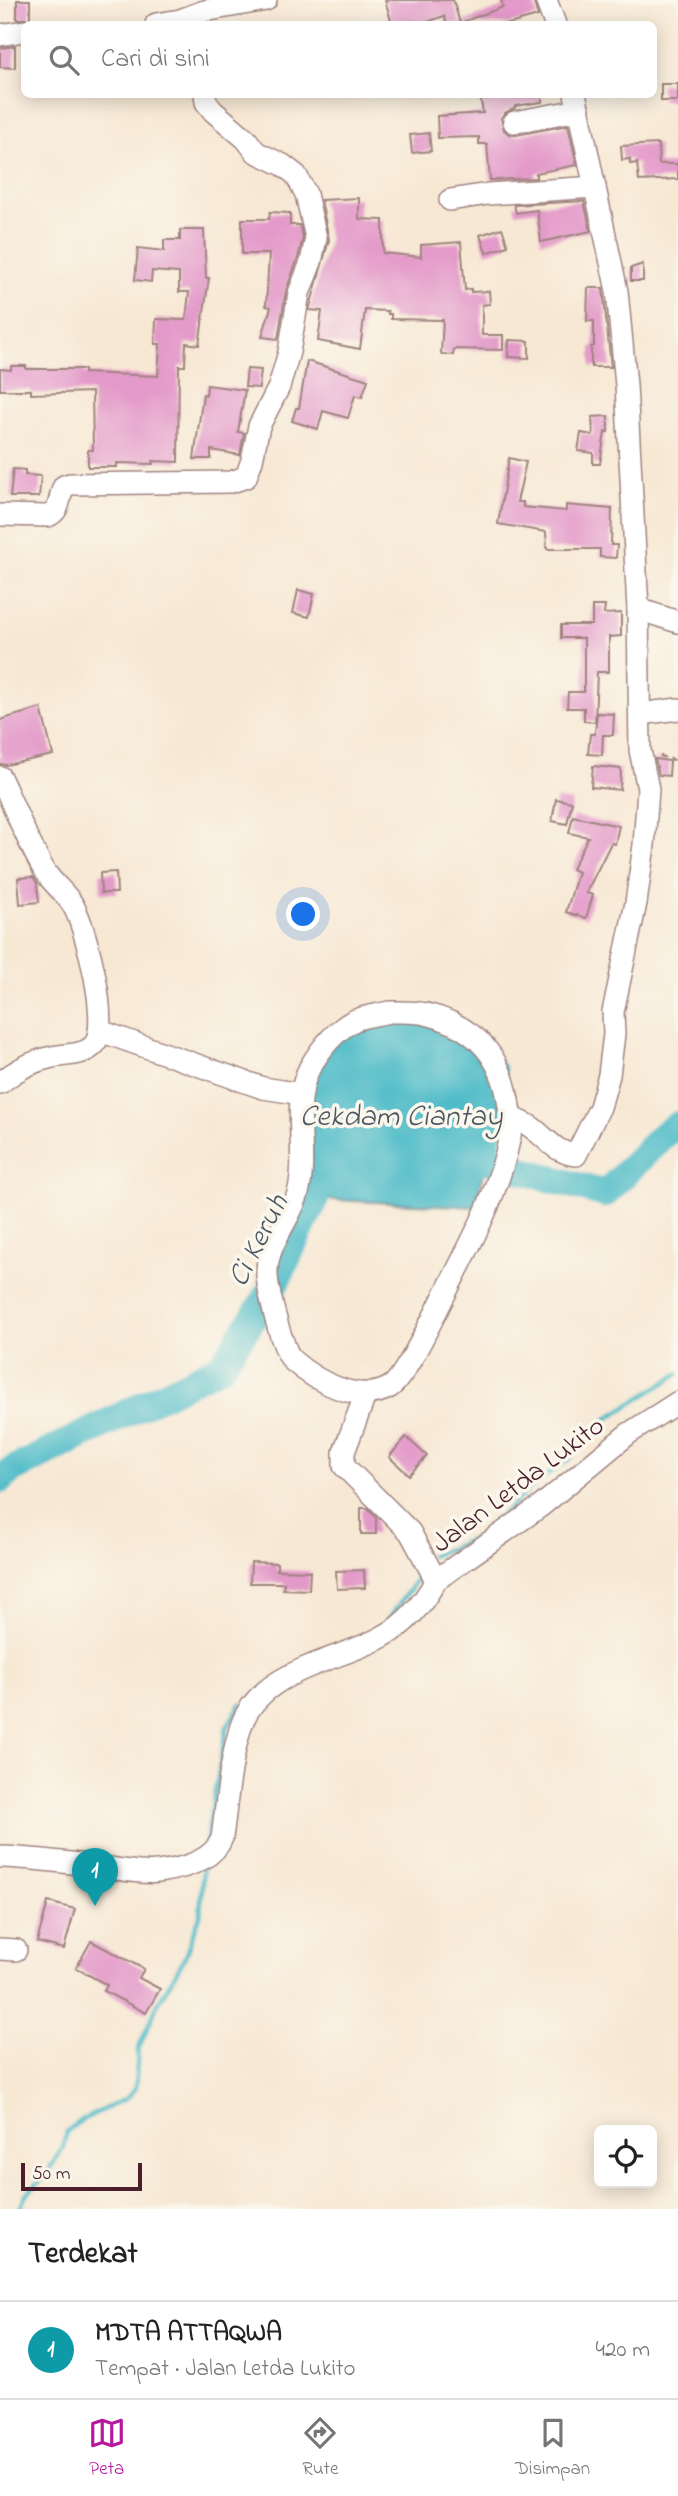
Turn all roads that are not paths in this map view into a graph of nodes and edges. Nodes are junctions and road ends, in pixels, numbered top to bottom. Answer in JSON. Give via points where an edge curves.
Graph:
{"nodes":[{"id":1,"x":266,"y":0,"type":"edge"},
{"id":2,"x":546,"y":0,"type":"edge"},
{"id":3,"x":203,"y":18,"type":"edge"},
{"id":4,"x":174,"y":21,"type":"edge"},
{"id":5,"x":554,"y":21,"type":"edge"},
{"id":6,"x":21,"y":31,"type":"edge"},
{"id":7,"x":0,"y":34,"type":"edge"},
{"id":8,"x":206,"y":98,"type":"edge"},
{"id":9,"x":577,"y":102,"type":"edge"},
{"id":10,"x":514,"y":122,"type":"dead end"},
{"id":11,"x":595,"y":187,"type":"junction"},
{"id":12,"x":450,"y":200,"type":"dead end"},
{"id":13,"x":0,"y":515,"type":"edge"},
{"id":14,"x":638,"y":609,"type":"junction"},
{"id":15,"x":678,"y":622,"type":"edge"},
{"id":16,"x":678,"y":709,"type":"edge"},
{"id":17,"x":640,"y":714,"type":"junction"},
{"id":18,"x":0,"y":777,"type":"edge"},
{"id":19,"x":100,"y":1031,"type":"junction"},
{"id":20,"x":0,"y":1083,"type":"edge"},
{"id":21,"x":302,"y":1094,"type":"junction"},
{"id":22,"x":511,"y":1126,"type":"junction"},
{"id":23,"x":366,"y":1393,"type":"junction"},
{"id":24,"x":678,"y":1402,"type":"edge"},
{"id":25,"x":431,"y":1571,"type":"junction"},
{"id":26,"x":0,"y":1857,"type":"edge"}],
"edges":[{"from":1,"to":3,"type":"street"},
{"from":2,"to":5,"type":"street"},
{"from":3,"to":4,"type":"street"},
{"from":6,"to":7,"type":"street"},
{"from":8,"to":13,"type":"street","via":[[256,152],[296,176],[306,194],[316,238],[279,387],[259,426],[246,477],[231,482],[70,484],[61,492],[58,509],[48,516]]},
{"from":9,"to":10,"type":"street"},
{"from":9,"to":11,"type":"street"},
{"from":11,"to":12,"type":"street"},
{"from":11,"to":14,"type":"street","via":[[617,291]]},
{"from":14,"to":15,"type":"street"},
{"from":14,"to":17,"type":"street"},
{"from":16,"to":17,"type":"street"},
{"from":17,"to":22,"type":"street","via":[[640,750],[648,789],[644,845],[613,1012],[613,1054],[605,1093],[576,1155],[565,1154],[535,1128]]},
{"from":18,"to":19,"type":"street","via":[[47,874],[74,906],[95,973]]},
{"from":19,"to":20,"type":"street","via":[[91,1048],[17,1069]]},
{"from":19,"to":21,"type":"street","via":[[252,1085]]},
{"from":21,"to":22,"type":"street","via":[[325,1045],[353,1021],[389,1012],[425,1014],[460,1027],[487,1048],[503,1077]]},
{"from":21,"to":23,"type":"street","via":[[299,1192],[270,1253],[268,1283],[291,1359],[336,1388]]},
{"from":22,"to":23,"type":"street","via":[[489,1206],[413,1355],[390,1387]]},
{"from":23,"to":25,"type":"street","via":[[344,1452],[344,1466],[410,1532]]},
{"from":24,"to":25,"type":"street","name":"Jalan Letda Lukito","via":[[628,1434],[541,1506]]},
{"from":25,"to":26,"type":"street","name":"Jalan Letda Lukito","via":[[426,1598],[408,1620],[382,1638],[324,1659],[260,1695],[242,1725],[222,1838],[218,1848],[203,1858],[156,1872]]}]}
